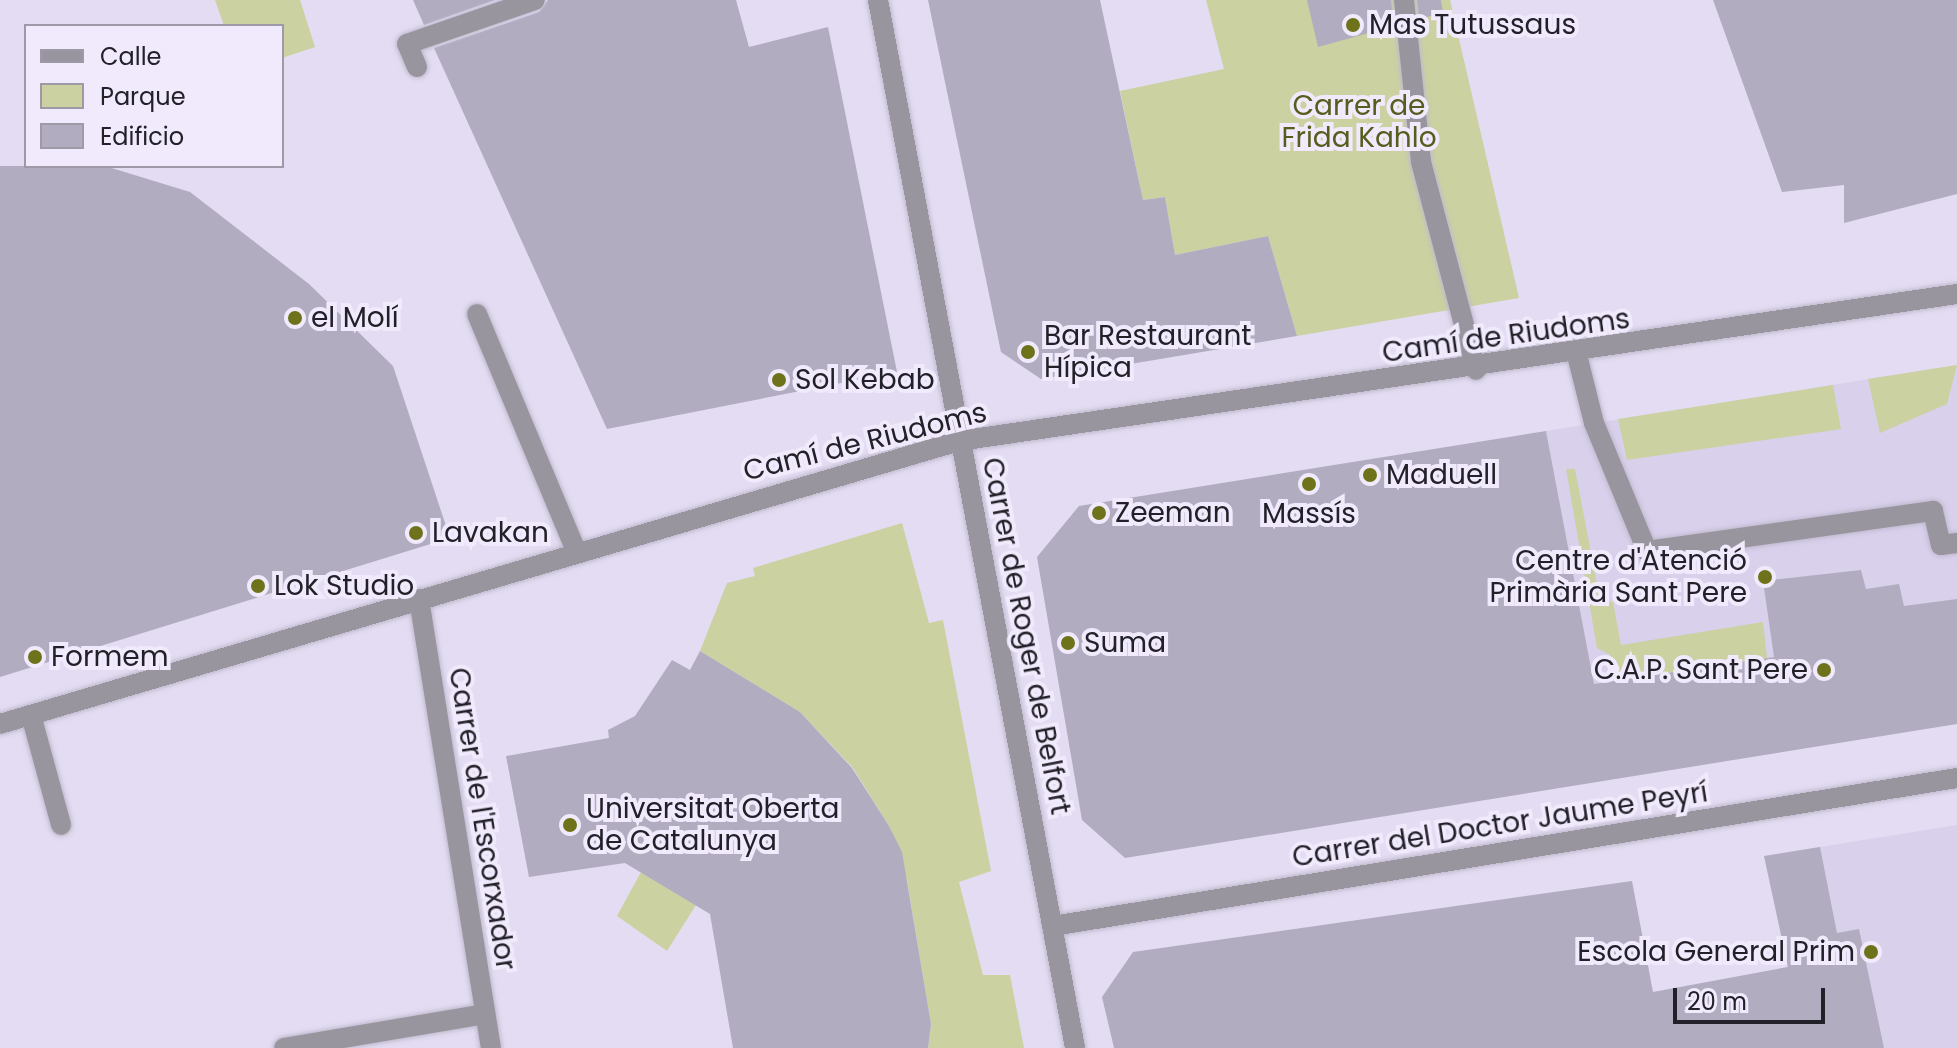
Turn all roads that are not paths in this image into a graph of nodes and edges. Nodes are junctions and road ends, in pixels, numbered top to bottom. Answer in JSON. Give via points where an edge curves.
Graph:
{"nodes":[{"id":1,"x":535,"y":0,"type":"edge"},
{"id":2,"x":878,"y":0,"type":"edge"},
{"id":3,"x":1404,"y":0,"type":"edge"},
{"id":4,"x":417,"y":67,"type":"dead end"},
{"id":5,"x":1957,"y":294,"type":"edge"},
{"id":6,"x":477,"y":314,"type":"dead end"},
{"id":7,"x":1577,"y":355,"type":"junction"},
{"id":8,"x":1476,"y":370,"type":"junction"},
{"id":9,"x":959,"y":441,"type":"junction"},
{"id":10,"x":1957,"y":543,"type":"edge"},
{"id":11,"x":575,"y":548,"type":"junction"},
{"id":12,"x":419,"y":599,"type":"junction"},
{"id":13,"x":31,"y":715,"type":"junction"},
{"id":14,"x":0,"y":724,"type":"edge"},
{"id":15,"x":1957,"y":778,"type":"edge"},
{"id":16,"x":61,"y":825,"type":"dead end"},
{"id":17,"x":1053,"y":926,"type":"junction"},
{"id":18,"x":485,"y":1014,"type":"junction"},
{"id":19,"x":284,"y":1048,"type":"edge"},
{"id":20,"x":491,"y":1048,"type":"edge"},
{"id":21,"x":1075,"y":1048,"type":"edge"}],
"edges":[{"from":1,"to":4,"type":"street","via":[[407,44]]},
{"from":2,"to":9,"type":"street","name":"Carrer de Roger de Belfort"},
{"from":3,"to":8,"type":"street","via":[[1421,162]]},
{"from":5,"to":7,"type":"street","name":"Camí de Riudoms"},
{"from":6,"to":11,"type":"street"},
{"from":7,"to":8,"type":"street","name":"Camí de Riudoms"},
{"from":7,"to":10,"type":"street","via":[[1594,423],[1647,551],[1933,511],[1941,545]]},
{"from":8,"to":9,"type":"street","name":"Camí de Riudoms"},
{"from":9,"to":11,"type":"street","name":"Camí de Riudoms"},
{"from":9,"to":17,"type":"street","name":"Carrer de Roger de Belfort"},
{"from":11,"to":12,"type":"street","name":"Camí de Riudoms"},
{"from":12,"to":13,"type":"street","name":"Camí de Riudoms"},
{"from":12,"to":18,"type":"street","name":"Carrer de l'Escorxador"},
{"from":13,"to":14,"type":"street","name":"Camí de Riudoms"},
{"from":13,"to":16,"type":"street"},
{"from":15,"to":17,"type":"street","name":"Carrer del Doctor Jaume Peyrí"},
{"from":17,"to":21,"type":"street","name":"Carrer de Roger de Belfort"},
{"from":18,"to":19,"type":"street"},
{"from":18,"to":20,"type":"street","name":"Carrer de l'Escorxador"}]}
